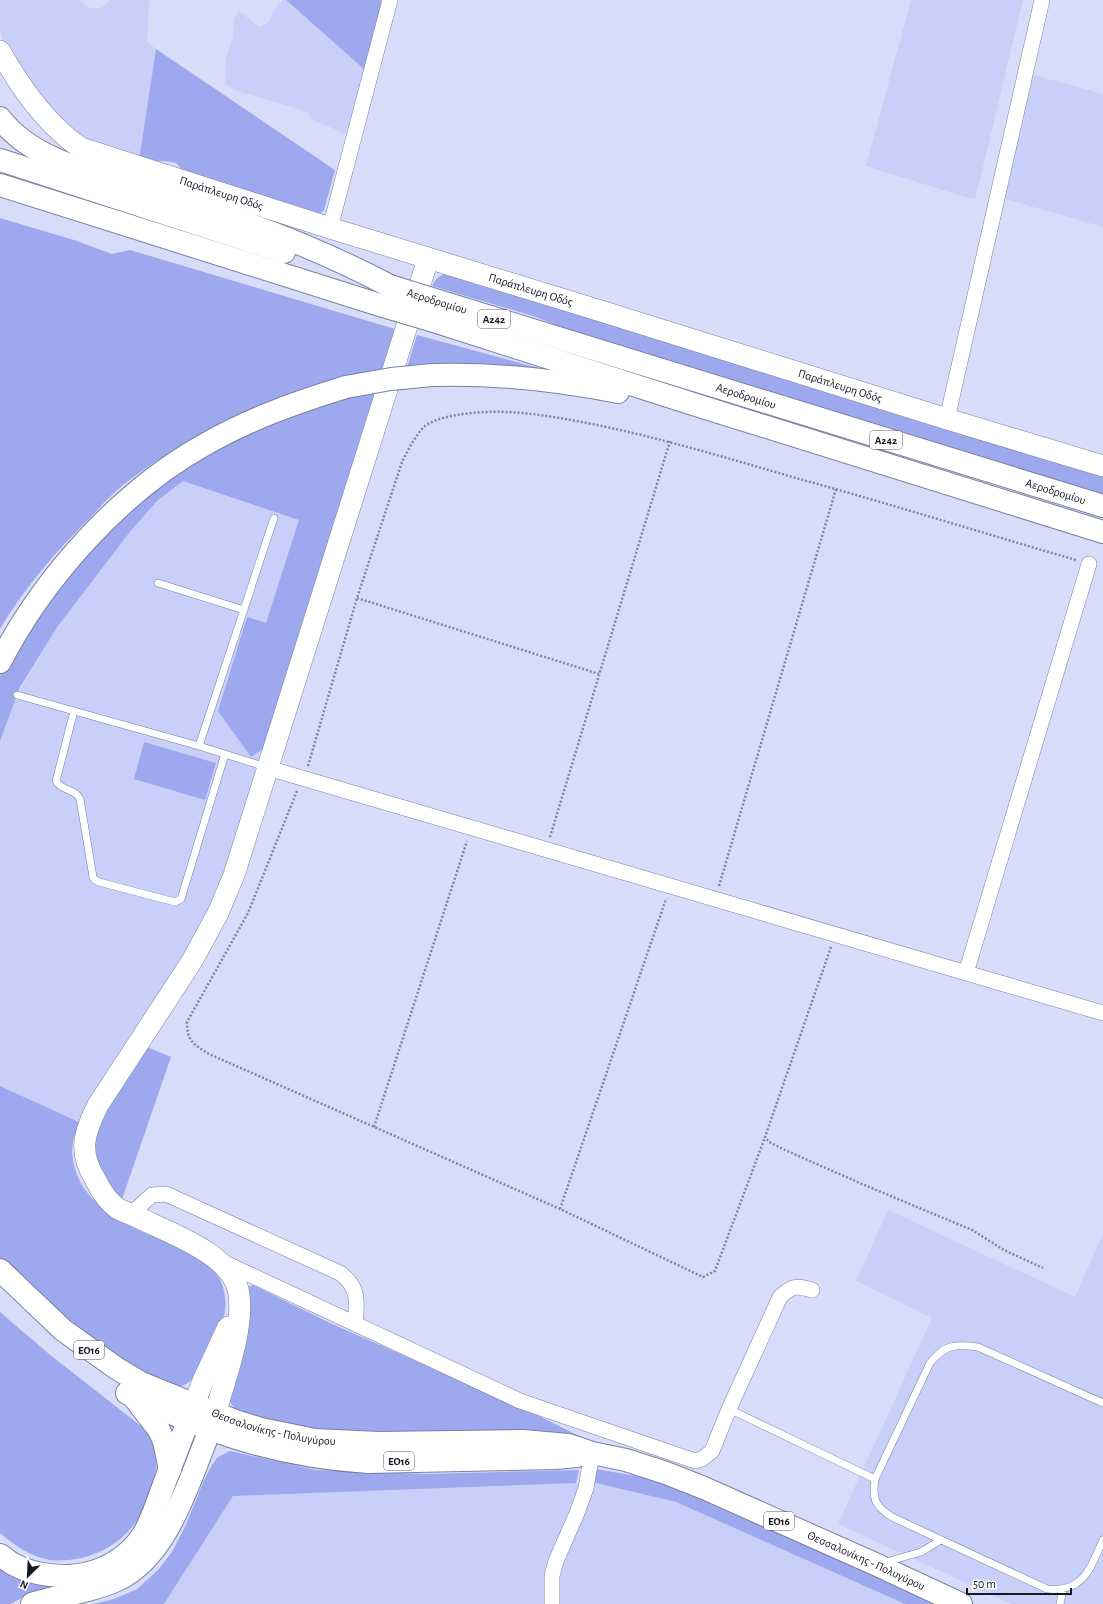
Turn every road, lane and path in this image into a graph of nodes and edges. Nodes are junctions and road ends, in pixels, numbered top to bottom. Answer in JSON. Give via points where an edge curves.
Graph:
{"nodes":[{"id":1,"x":390,"y":0,"type":"edge"},
{"id":2,"x":1042,"y":0,"type":"edge"},
{"id":3,"x":0,"y":51,"type":"edge"},
{"id":4,"x":0,"y":118,"type":"edge"},
{"id":5,"x":0,"y":160,"type":"edge"},
{"id":6,"x":0,"y":185,"type":"edge"},
{"id":7,"x":330,"y":228,"type":"junction"},
{"id":8,"x":428,"y":259,"type":"junction"},
{"id":9,"x":386,"y":296,"type":"junction"},
{"id":10,"x":443,"y":313,"type":"junction"},
{"id":11,"x":692,"y":404,"type":"junction"},
{"id":12,"x":947,"y":420,"type":"junction"},
{"id":13,"x":670,"y":442,"type":"junction"},
{"id":14,"x":1103,"y":466,"type":"edge"},
{"id":15,"x":836,"y":489,"type":"junction"},
{"id":16,"x":1103,"y":506,"type":"edge"},
{"id":17,"x":274,"y":518,"type":"dead end"},
{"id":18,"x":1103,"y":532,"type":"edge"},
{"id":19,"x":1089,"y":564,"type":"joint"},
{"id":20,"x":158,"y":583,"type":"dead end"},
{"id":21,"x":357,"y":598,"type":"junction"},
{"id":22,"x":244,"y":610,"type":"junction"},
{"id":23,"x":0,"y":662,"type":"edge"},
{"id":24,"x":599,"y":674,"type":"junction"},
{"id":25,"x":17,"y":695,"type":"dead end"},
{"id":26,"x":74,"y":711,"type":"junction"},
{"id":27,"x":199,"y":746,"type":"junction"},
{"id":28,"x":225,"y":754,"type":"junction"},
{"id":29,"x":268,"y":768,"type":"junction"},
{"id":30,"x":302,"y":779,"type":"junction"},
{"id":31,"x":471,"y":828,"type":"junction"},
{"id":32,"x":547,"y":849,"type":"junction"},
{"id":33,"x":670,"y":887,"type":"junction"},
{"id":34,"x":715,"y":900,"type":"junction"},
{"id":35,"x":835,"y":935,"type":"junction"},
{"id":36,"x":966,"y":973,"type":"junction"},
{"id":37,"x":1103,"y":1014,"type":"edge"},
{"id":38,"x":374,"y":1128,"type":"junction"},
{"id":39,"x":765,"y":1137,"type":"junction"},
{"id":40,"x":560,"y":1209,"type":"junction"},
{"id":41,"x":131,"y":1214,"type":"junction"},
{"id":42,"x":218,"y":1259,"type":"junction"},
{"id":43,"x":1043,"y":1268,"type":"dead end"},
{"id":44,"x":0,"y":1270,"type":"edge"},
{"id":45,"x":812,"y":1290,"type":"dead end"},
{"id":46,"x":0,"y":1291,"type":"edge"},
{"id":47,"x":355,"y":1324,"type":"junction"},
{"id":48,"x":133,"y":1396,"type":"junction"},
{"id":49,"x":1103,"y":1403,"type":"edge"},
{"id":50,"x":729,"y":1409,"type":"junction"},
{"id":51,"x":191,"y":1413,"type":"junction"},
{"id":52,"x":213,"y":1422,"type":"junction"},
{"id":53,"x":592,"y":1453,"type":"junction"},
{"id":54,"x":170,"y":1470,"type":"junction"},
{"id":55,"x":874,"y":1479,"type":"junction"},
{"id":56,"x":941,"y":1540,"type":"junction"},
{"id":57,"x":1103,"y":1540,"type":"edge"},
{"id":58,"x":0,"y":1555,"type":"edge"},
{"id":59,"x":875,"y":1564,"type":"junction"},
{"id":60,"x":1063,"y":1589,"type":"junction"},
{"id":61,"x":32,"y":1604,"type":"edge"},
{"id":62,"x":552,"y":1604,"type":"edge"},
{"id":63,"x":961,"y":1604,"type":"edge"},
{"id":64,"x":1060,"y":1604,"type":"edge"}],
"edges":[{"from":1,"to":7,"type":"street"},
{"from":2,"to":12,"type":"street"},
{"from":3,"to":7,"type":"street","name":"Παράπλευρη Οδός","via":[[10,69],[41,110],[66,137],[81,148]]},
{"from":4,"to":9,"type":"main road","via":[[6,127],[36,149],[74,166],[255,226],[340,260]]},
{"from":5,"to":9,"type":"main road"},
{"from":6,"to":9,"type":"main road"},
{"from":7,"to":8,"type":"street","name":"Παράπλευρη Οδός"},
{"from":8,"to":12,"type":"street","name":"Παράπλευρη Οδός"},
{"from":8,"to":29,"type":"street"},
{"from":9,"to":10,"type":"main road","name":"Αεροδρομίου","number":"Α242","bridge":true},
{"from":10,"to":11,"type":"main road"},
{"from":10,"to":16,"type":"main road","name":"Αεροδρομίου","number":"Α242"},
{"from":11,"to":18,"type":"main road","name":"Αεροδρομίου","number":"Α242"},
{"from":11,"to":23,"type":"main road","bridge":true,"via":[[521,378],[467,374],[391,379],[346,387],[288,406],[204,444],[131,497],[68,560],[12,638]]},
{"from":12,"to":14,"type":"street","name":"Παράπλευρη Οδός"},
{"from":13,"to":15,"type":"path"},
{"from":13,"to":21,"type":"path","via":[[599,425],[519,412],[469,413],[426,424],[402,462]]},
{"from":13,"to":24,"type":"path"},
{"from":15,"to":19,"type":"path"},
{"from":15,"to":34,"type":"path"},
{"from":17,"to":22,"type":"lane"},
{"from":19,"to":36,"type":"street"},
{"from":20,"to":22,"type":"lane"},
{"from":21,"to":24,"type":"path"},
{"from":21,"to":30,"type":"path"},
{"from":22,"to":27,"type":"lane"},
{"from":24,"to":32,"type":"path"},
{"from":25,"to":26,"type":"lane"},
{"from":26,"to":27,"type":"lane"},
{"from":26,"to":28,"type":"lane","via":[[56,781],[60,786],[79,796],[93,876],[99,882],[175,902],[181,899]]},
{"from":27,"to":28,"type":"lane"},
{"from":28,"to":29,"type":"lane"},
{"from":29,"to":30,"type":"street"},
{"from":29,"to":41,"type":"street","via":[[234,875],[218,913],[192,961],[98,1105],[87,1127],[84,1147],[88,1168],[100,1188],[117,1208]]},
{"from":30,"to":31,"type":"street"},
{"from":30,"to":38,"type":"path","via":[[248,913],[187,1022],[187,1033],[192,1043],[209,1054]]},
{"from":31,"to":32,"type":"street"},
{"from":31,"to":38,"type":"path"},
{"from":32,"to":33,"type":"street"},
{"from":33,"to":34,"type":"street"},
{"from":33,"to":40,"type":"path"},
{"from":34,"to":35,"type":"street"},
{"from":35,"to":36,"type":"street"},
{"from":35,"to":39,"type":"path"},
{"from":36,"to":37,"type":"street"},
{"from":38,"to":40,"type":"path"},
{"from":39,"to":40,"type":"path","via":[[715,1271],[703,1277]]},
{"from":39,"to":43,"type":"path","via":[[769,1142],[799,1156],[972,1230],[1004,1250]]},
{"from":41,"to":42,"type":"street"},
{"from":41,"to":47,"type":"street","via":[[152,1195],[166,1194],[340,1273],[347,1278],[355,1291]]},
{"from":42,"to":47,"type":"street"},
{"from":42,"to":51,"type":"street","via":[[229,1282],[233,1306],[228,1327]]},
{"from":42,"to":52,"type":"street","via":[[233,1277],[238,1289],[239,1317],[232,1354]]},
{"from":44,"to":51,"type":"main road","name":"Θεσσαλονίκης - Πολυγύρου","number":"ΕΟ16","via":[[62,1330],[93,1353]]},
{"from":45,"to":50,"type":"street","via":[[802,1287],[790,1288],[780,1297]]},
{"from":46,"to":48,"type":"main road","name":"Θεσσαλονίκης - Πολυγύρου","number":"ΕΟ16","via":[[57,1343],[94,1372]]},
{"from":47,"to":50,"type":"street","via":[[520,1402],[695,1461],[712,1451]]},
{"from":48,"to":51,"type":"main road","name":"Θεσσαλονίκης - Πολυγύρου","number":"ΕΟ16"},
{"from":48,"to":54,"type":"main road","via":[[159,1430]]},
{"from":49,"to":55,"type":"lane","via":[[978,1347],[949,1347],[938,1353],[930,1363]]},
{"from":50,"to":55,"type":"lane"},
{"from":51,"to":52,"type":"main road","name":"Θεσσαλονίκης - Πολυγύρου","number":"ΕΟ16"},
{"from":51,"to":54,"type":"main road"},
{"from":52,"to":53,"type":"main road","name":"Θεσσαλονίκης - Πολυγύρου","number":"ΕΟ16","via":[[232,1438],[282,1451],[348,1461],[555,1458]]},
{"from":52,"to":61,"type":"main road","via":[[168,1530],[148,1556],[129,1573],[103,1586]]},
{"from":53,"to":59,"type":"main road","name":"Θεσσαλονίκης - Πολυγύρου","number":"ΕΟ16","via":[[626,1460],[711,1490]]},
{"from":53,"to":62,"type":"street","via":[[586,1488],[552,1576]]},
{"from":54,"to":58,"type":"main road","via":[[151,1518],[134,1547],[100,1570],[81,1575],[61,1576],[35,1573],[15,1565]]},
{"from":55,"to":56,"type":"lane","via":[[875,1501],[882,1510]]},
{"from":56,"to":59,"type":"lane","via":[[921,1552]]},
{"from":56,"to":60,"type":"lane","via":[[1047,1589]]},
{"from":57,"to":60,"type":"lane","via":[[1080,1582]]},
{"from":59,"to":63,"type":"main road","name":"Θεσσαλονίκης - Πολυγύρου","number":"ΕΟ16"},
{"from":60,"to":64,"type":"lane"}]}
